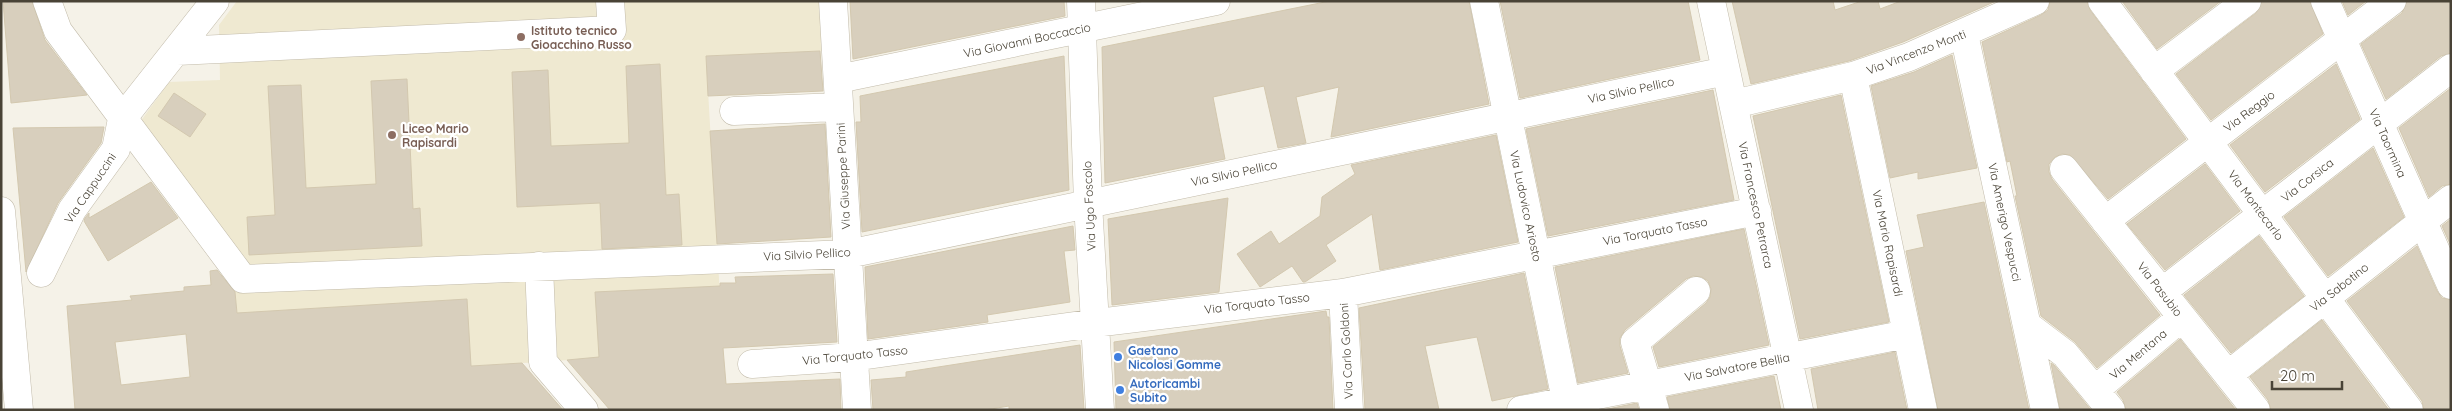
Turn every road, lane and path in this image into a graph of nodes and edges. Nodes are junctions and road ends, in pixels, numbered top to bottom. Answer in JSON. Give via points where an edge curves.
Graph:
{"nodes":[{"id":1,"x":47,"y":1,"type":"edge"},
{"id":2,"x":215,"y":1,"type":"edge"},
{"id":3,"x":610,"y":1,"type":"edge"},
{"id":4,"x":833,"y":1,"type":"edge"},
{"id":5,"x":1082,"y":1,"type":"edge"},
{"id":6,"x":1216,"y":1,"type":"edge"},
{"id":7,"x":1484,"y":1,"type":"edge"},
{"id":8,"x":1711,"y":1,"type":"edge"},
{"id":9,"x":2035,"y":1,"type":"edge"},
{"id":10,"x":2102,"y":1,"type":"edge"},
{"id":11,"x":2247,"y":1,"type":"edge"},
{"id":12,"x":2325,"y":1,"type":"edge"},
{"id":13,"x":2392,"y":1,"type":"edge"},
{"id":14,"x":1083,"y":29,"type":"junction"},
{"id":15,"x":1964,"y":34,"type":"junction"},
{"id":16,"x":2342,"y":40,"type":"junction"},
{"id":17,"x":177,"y":51,"type":"junction"},
{"id":18,"x":2451,"y":68,"type":"edge"},
{"id":19,"x":1726,"y":70,"type":"junction"},
{"id":20,"x":2154,"y":70,"type":"junction"},
{"id":21,"x":1853,"y":76,"type":"junction"},
{"id":22,"x":838,"y":79,"type":"junction"},
{"id":23,"x":1734,"y":104,"type":"junction"},
{"id":24,"x":839,"y":107,"type":"junction"},
{"id":25,"x":734,"y":112,"type":"dead end"},
{"id":26,"x":1507,"y":116,"type":"junction"},
{"id":27,"x":122,"y":119,"type":"junction"},
{"id":28,"x":2379,"y":124,"type":"junction"},
{"id":29,"x":2208,"y":142,"type":"junction"},
{"id":30,"x":2064,"y":169,"type":"dead end"},
{"id":31,"x":2451,"y":199,"type":"edge"},
{"id":32,"x":1088,"y":203,"type":"junction"},
{"id":33,"x":1,"y":211,"type":"edge"},
{"id":34,"x":1757,"y":211,"type":"junction"},
{"id":35,"x":2263,"y":215,"type":"junction"},
{"id":36,"x":2106,"y":221,"type":"junction"},
{"id":37,"x":2422,"y":221,"type":"junction"},
{"id":38,"x":848,"y":254,"type":"junction"},
{"id":39,"x":1536,"y":256,"type":"junction"},
{"id":40,"x":540,"y":266,"type":"junction"},
{"id":41,"x":41,"y":273,"type":"dead end"},
{"id":42,"x":2451,"y":285,"type":"edge"},
{"id":43,"x":1696,"y":291,"type":"dead end"},
{"id":44,"x":2162,"y":292,"type":"junction"},
{"id":45,"x":1343,"y":293,"type":"junction"},
{"id":46,"x":2325,"y":298,"type":"junction"},
{"id":47,"x":2182,"y":317,"type":"junction"},
{"id":48,"x":1096,"y":323,"type":"junction"},
{"id":49,"x":2028,"y":326,"type":"junction"},
{"id":50,"x":1907,"y":334,"type":"junction"},
{"id":51,"x":854,"y":357,"type":"junction"},
{"id":52,"x":1788,"y":357,"type":"junction"},
{"id":53,"x":752,"y":364,"type":"dead end"},
{"id":54,"x":2228,"y":375,"type":"junction"},
{"id":55,"x":1651,"y":397,"type":"edge"},
{"id":56,"x":2103,"y":400,"type":"edge"},
{"id":57,"x":1567,"y":405,"type":"edge"},
{"id":58,"x":19,"y":410,"type":"edge"},
{"id":59,"x":584,"y":410,"type":"edge"},
{"id":60,"x":857,"y":410,"type":"edge"},
{"id":61,"x":1100,"y":410,"type":"edge"},
{"id":62,"x":1350,"y":410,"type":"edge"},
{"id":63,"x":1520,"y":410,"type":"edge"},
{"id":64,"x":1799,"y":410,"type":"edge"},
{"id":65,"x":1923,"y":410,"type":"edge"},
{"id":66,"x":2046,"y":410,"type":"edge"},
{"id":67,"x":2256,"y":410,"type":"edge"},
{"id":68,"x":2409,"y":410,"type":"edge"}],
"edges":[{"from":1,"to":27,"type":"street","via":[[58,31]]},
{"from":2,"to":17,"type":"street"},
{"from":3,"to":17,"type":"street","via":[[612,30]]},
{"from":4,"to":22,"type":"street","name":"Via Giuseppe Parini"},
{"from":5,"to":14,"type":"street","name":"Via Ugo Foscolo"},
{"from":6,"to":14,"type":"street","name":"Via Giovanni Boccaccio"},
{"from":7,"to":26,"type":"street","name":"Via Ludovico Ariosto"},
{"from":8,"to":19,"type":"street","name":"Via Francesco Petrarca"},
{"from":9,"to":15,"type":"street","name":"Via Vincenzo Monti"},
{"from":10,"to":20,"type":"street","name":"Via Montecarlo"},
{"from":11,"to":20,"type":"street"},
{"from":12,"to":16,"type":"street","name":"Via Taormina"},
{"from":13,"to":16,"type":"street","name":"Via Reggio"},
{"from":14,"to":22,"type":"street","name":"Via Giovanni Boccaccio"},
{"from":14,"to":32,"type":"street","name":"Via Ugo Foscolo"},
{"from":15,"to":21,"type":"street","name":"Via Vincenzo Monti"},
{"from":15,"to":49,"type":"street","name":"Via Amerigo Vespucci"},
{"from":16,"to":28,"type":"street","name":"Via Taormina"},
{"from":16,"to":29,"type":"street","name":"Via Reggio"},
{"from":17,"to":27,"type":"street"},
{"from":18,"to":28,"type":"street","name":"Via Corsica"},
{"from":19,"to":23,"type":"street","name":"Via Francesco Petrarca"},
{"from":19,"to":26,"type":"street","name":"Via Silvio Pellico"},
{"from":20,"to":29,"type":"street","name":"Via Montecarlo"},
{"from":21,"to":23,"type":"street","name":"Via Vincenzo Monti"},
{"from":21,"to":50,"type":"street","name":"Via Mario Rapisardi"},
{"from":22,"to":24,"type":"street","name":"Via Giuseppe Parini"},
{"from":23,"to":34,"type":"street","name":"Via Francesco Petrarca"},
{"from":24,"to":25,"type":"street"},
{"from":24,"to":38,"type":"street","name":"Via Giuseppe Parini"},
{"from":26,"to":32,"type":"street","name":"Via Silvio Pellico"},
{"from":26,"to":39,"type":"street","name":"Via Ludovico Ariosto"},
{"from":27,"to":40,"type":"street","name":"Via Silvio Pellico","via":[[243,279]]},
{"from":27,"to":41,"type":"street","name":"Via Cappuccini","via":[[116,149],[72,210]]},
{"from":28,"to":35,"type":"street","name":"Via Corsica"},
{"from":28,"to":37,"type":"street","name":"Via Taormina"},
{"from":29,"to":35,"type":"street","name":"Via Montecarlo"},
{"from":29,"to":36,"type":"street","name":"Via Reggio"},
{"from":30,"to":36,"type":"street","name":"Via Pasubio"},
{"from":31,"to":37,"type":"street","name":"Via Sabotino"},
{"from":32,"to":38,"type":"street","name":"Via Silvio Pellico"},
{"from":32,"to":48,"type":"street","name":"Via Ugo Foscolo"},
{"from":33,"to":58,"type":"street"},
{"from":34,"to":39,"type":"street","name":"Via Torquato Tasso"},
{"from":34,"to":52,"type":"street","name":"Via Francesco Petrarca"},
{"from":35,"to":44,"type":"street","name":"Via Corsica"},
{"from":35,"to":46,"type":"street","name":"Via Montecarlo"},
{"from":36,"to":44,"type":"street","name":"Via Pasubio"},
{"from":37,"to":42,"type":"street","name":"Via Taormina"},
{"from":37,"to":46,"type":"street","name":"Via Sabotino"},
{"from":38,"to":40,"type":"street","name":"Via Silvio Pellico"},
{"from":38,"to":51,"type":"street","name":"Via Giuseppe Parini"},
{"from":39,"to":45,"type":"street","name":"Via Torquato Tasso"},
{"from":39,"to":57,"type":"street","name":"Via Ludovico Ariosto"},
{"from":40,"to":59,"type":"street","via":[[544,362]]},
{"from":43,"to":55,"type":"street","via":[[1635,342]]},
{"from":44,"to":47,"type":"street","name":"Via Pasubio"},
{"from":45,"to":48,"type":"street","name":"Via Torquato Tasso"},
{"from":45,"to":62,"type":"street","name":"Via Carlo Goldoni"},
{"from":46,"to":54,"type":"street","name":"Via Sabotino"},
{"from":46,"to":68,"type":"street","name":"Via Montecarlo"},
{"from":47,"to":54,"type":"street","name":"Via Pasubio"},
{"from":47,"to":56,"type":"street","name":"Via Mentana"},
{"from":48,"to":51,"type":"street","name":"Via Torquato Tasso"},
{"from":48,"to":61,"type":"street","name":"Via Ugo Foscolo"},
{"from":49,"to":56,"type":"street","via":[[2065,354]]},
{"from":49,"to":66,"type":"street","name":"Via Amerigo Vespucci"},
{"from":50,"to":52,"type":"street","name":"Via Salvatore Bellia"},
{"from":50,"to":65,"type":"street","name":"Via Mario Rapisardi"},
{"from":51,"to":53,"type":"street","name":"Via Torquato Tasso"},
{"from":51,"to":60,"type":"street","name":"Via Giuseppe Parini"},
{"from":52,"to":55,"type":"street","name":"Via Salvatore Bellia"},
{"from":52,"to":64,"type":"street","name":"Via Francesco Petrarca"},
{"from":54,"to":67,"type":"street","name":"Via Pasubio"},
{"from":55,"to":57,"type":"street","name":"Via Salvatore Bellia"},
{"from":57,"to":63,"type":"street","name":"Via Salvatore Bellia"}]}
